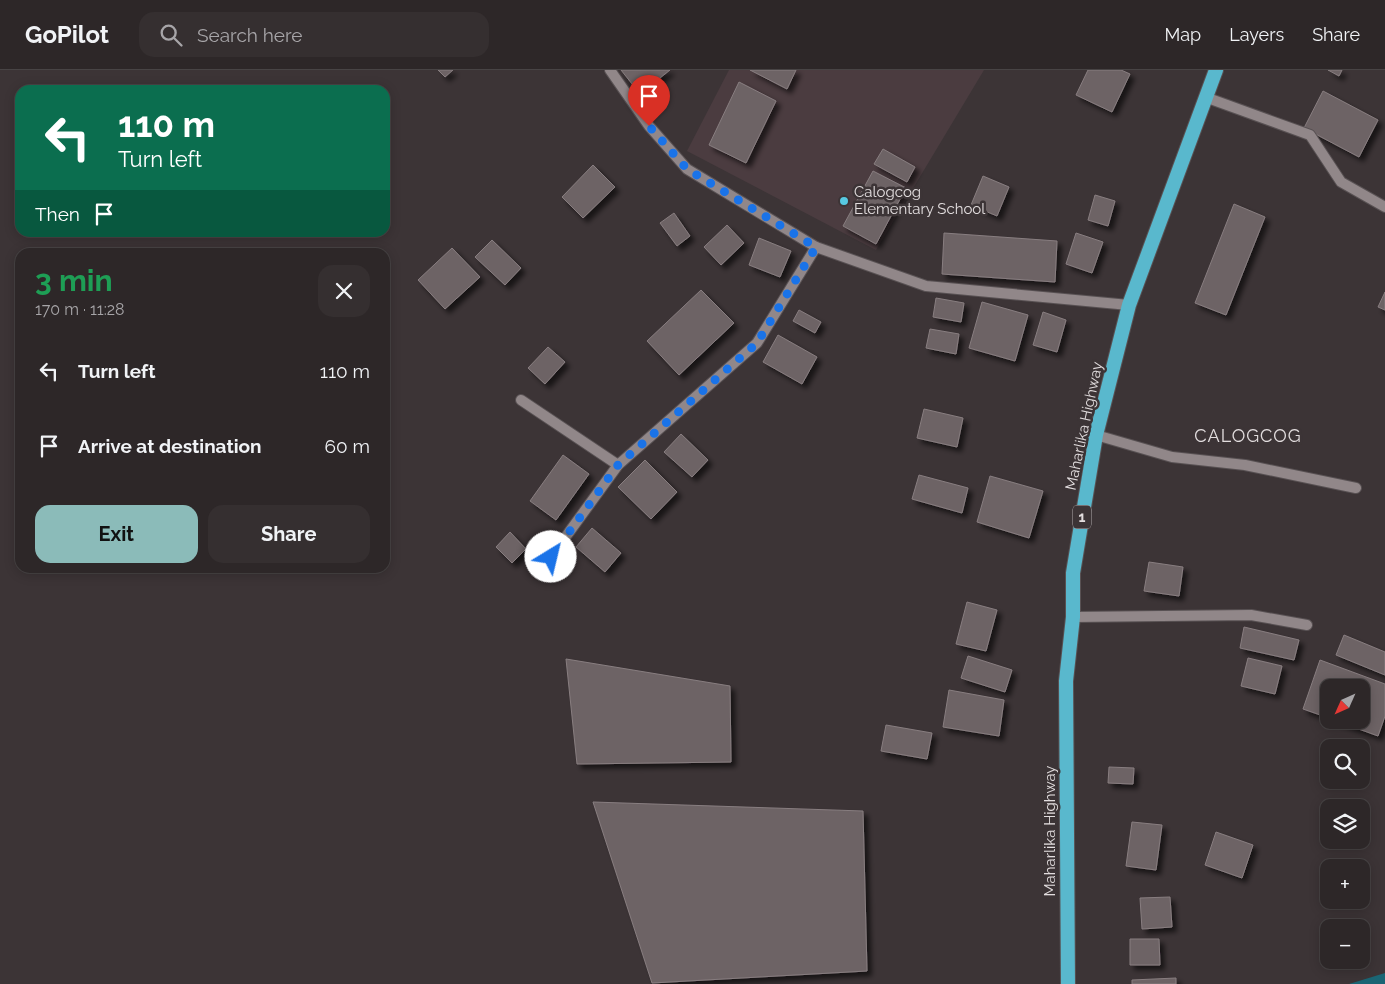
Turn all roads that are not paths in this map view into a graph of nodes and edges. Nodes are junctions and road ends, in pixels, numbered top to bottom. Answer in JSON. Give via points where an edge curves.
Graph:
{"nodes":[{"id":1,"x":610,"y":70,"type":"edge"},
{"id":2,"x":1216,"y":70,"type":"edge"},
{"id":3,"x":1205,"y":97,"type":"junction"},
{"id":4,"x":1385,"y":207,"type":"edge"},
{"id":5,"x":816,"y":247,"type":"junction"},
{"id":6,"x":1128,"y":306,"type":"junction"},
{"id":7,"x":521,"y":400,"type":"dead end"},
{"id":8,"x":1096,"y":435,"type":"junction"},
{"id":9,"x":618,"y":465,"type":"junction"},
{"id":10,"x":1356,"y":488,"type":"dead end"},
{"id":11,"x":551,"y":557,"type":"dead end"},
{"id":12,"x":1073,"y":616,"type":"junction"},
{"id":13,"x":1307,"y":625,"type":"dead end"},
{"id":14,"x":1068,"y":984,"type":"edge"}],
"edges":[{"from":1,"to":5,"type":"street","via":[[649,126],[687,169]]},
{"from":2,"to":3,"type":"highway","name":"Maharlika Highway","number":"1"},
{"from":3,"to":4,"type":"street","via":[[1310,135],[1341,182]]},
{"from":3,"to":6,"type":"highway","name":"Maharlika Highway","number":"1"},
{"from":5,"to":6,"type":"street","via":[[926,286]]},
{"from":5,"to":9,"type":"street","via":[[757,343]]},
{"from":6,"to":8,"type":"highway","name":"Maharlika Highway","number":"1"},
{"from":7,"to":9,"type":"street"},
{"from":8,"to":10,"type":"street","via":[[1172,457],[1245,465]]},
{"from":8,"to":12,"type":"highway","name":"Maharlika Highway","number":"1","via":[[1073,573]]},
{"from":9,"to":11,"type":"street"},
{"from":12,"to":13,"type":"street","via":[[1251,615]]},
{"from":12,"to":14,"type":"highway","name":"Maharlika Highway","number":"1","via":[[1066,681]]}]}
